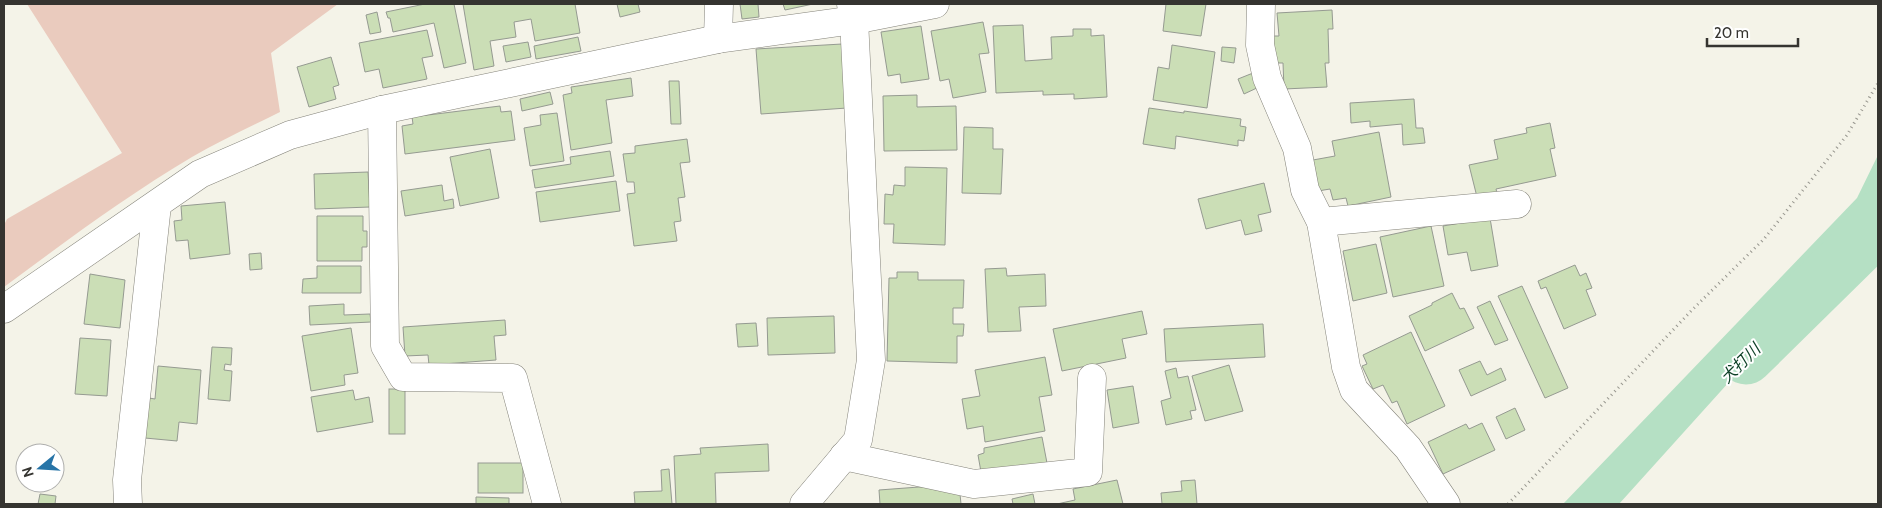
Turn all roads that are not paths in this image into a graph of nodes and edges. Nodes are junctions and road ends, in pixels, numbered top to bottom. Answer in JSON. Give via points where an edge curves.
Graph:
{"nodes":[{"id":1,"x":718,"y":4,"type":"edge"},
{"id":2,"x":935,"y":4,"type":"edge"},
{"id":3,"x":1261,"y":4,"type":"edge"},
{"id":4,"x":853,"y":12,"type":"edge"},
{"id":5,"x":718,"y":39,"type":"junction"},
{"id":6,"x":382,"y":110,"type":"junction"},
{"id":7,"x":1517,"y":204,"type":"dead end"},
{"id":8,"x":157,"y":205,"type":"junction"},
{"id":9,"x":1321,"y":222,"type":"junction"},
{"id":10,"x":4,"y":309,"type":"edge"},
{"id":11,"x":1092,"y":378,"type":"dead end"},
{"id":12,"x":844,"y":456,"type":"junction"},
{"id":13,"x":128,"y":504,"type":"edge"},
{"id":14,"x":547,"y":504,"type":"edge"},
{"id":15,"x":804,"y":504,"type":"edge"},
{"id":16,"x":1446,"y":504,"type":"edge"}],
"edges":[{"from":1,"to":5,"type":"street"},
{"from":2,"to":4,"type":"street"},
{"from":3,"to":9,"type":"street","via":[[1260,45],[1267,78],[1297,148],[1305,190]]},
{"from":4,"to":5,"type":"street"},
{"from":4,"to":12,"type":"street","via":[[871,360],[858,440]]},
{"from":5,"to":6,"type":"street"},
{"from":6,"to":8,"type":"street","via":[[290,135],[200,174]]},
{"from":6,"to":14,"type":"street","via":[[385,346],[403,377],[513,378]]},
{"from":7,"to":9,"type":"street"},
{"from":8,"to":10,"type":"street"},
{"from":8,"to":13,"type":"street","via":[[127,480]]},
{"from":9,"to":16,"type":"street","via":[[1346,367],[1354,390],[1408,448]]},
{"from":11,"to":12,"type":"street","via":[[1088,472],[974,484]]},
{"from":12,"to":15,"type":"street"}]}
